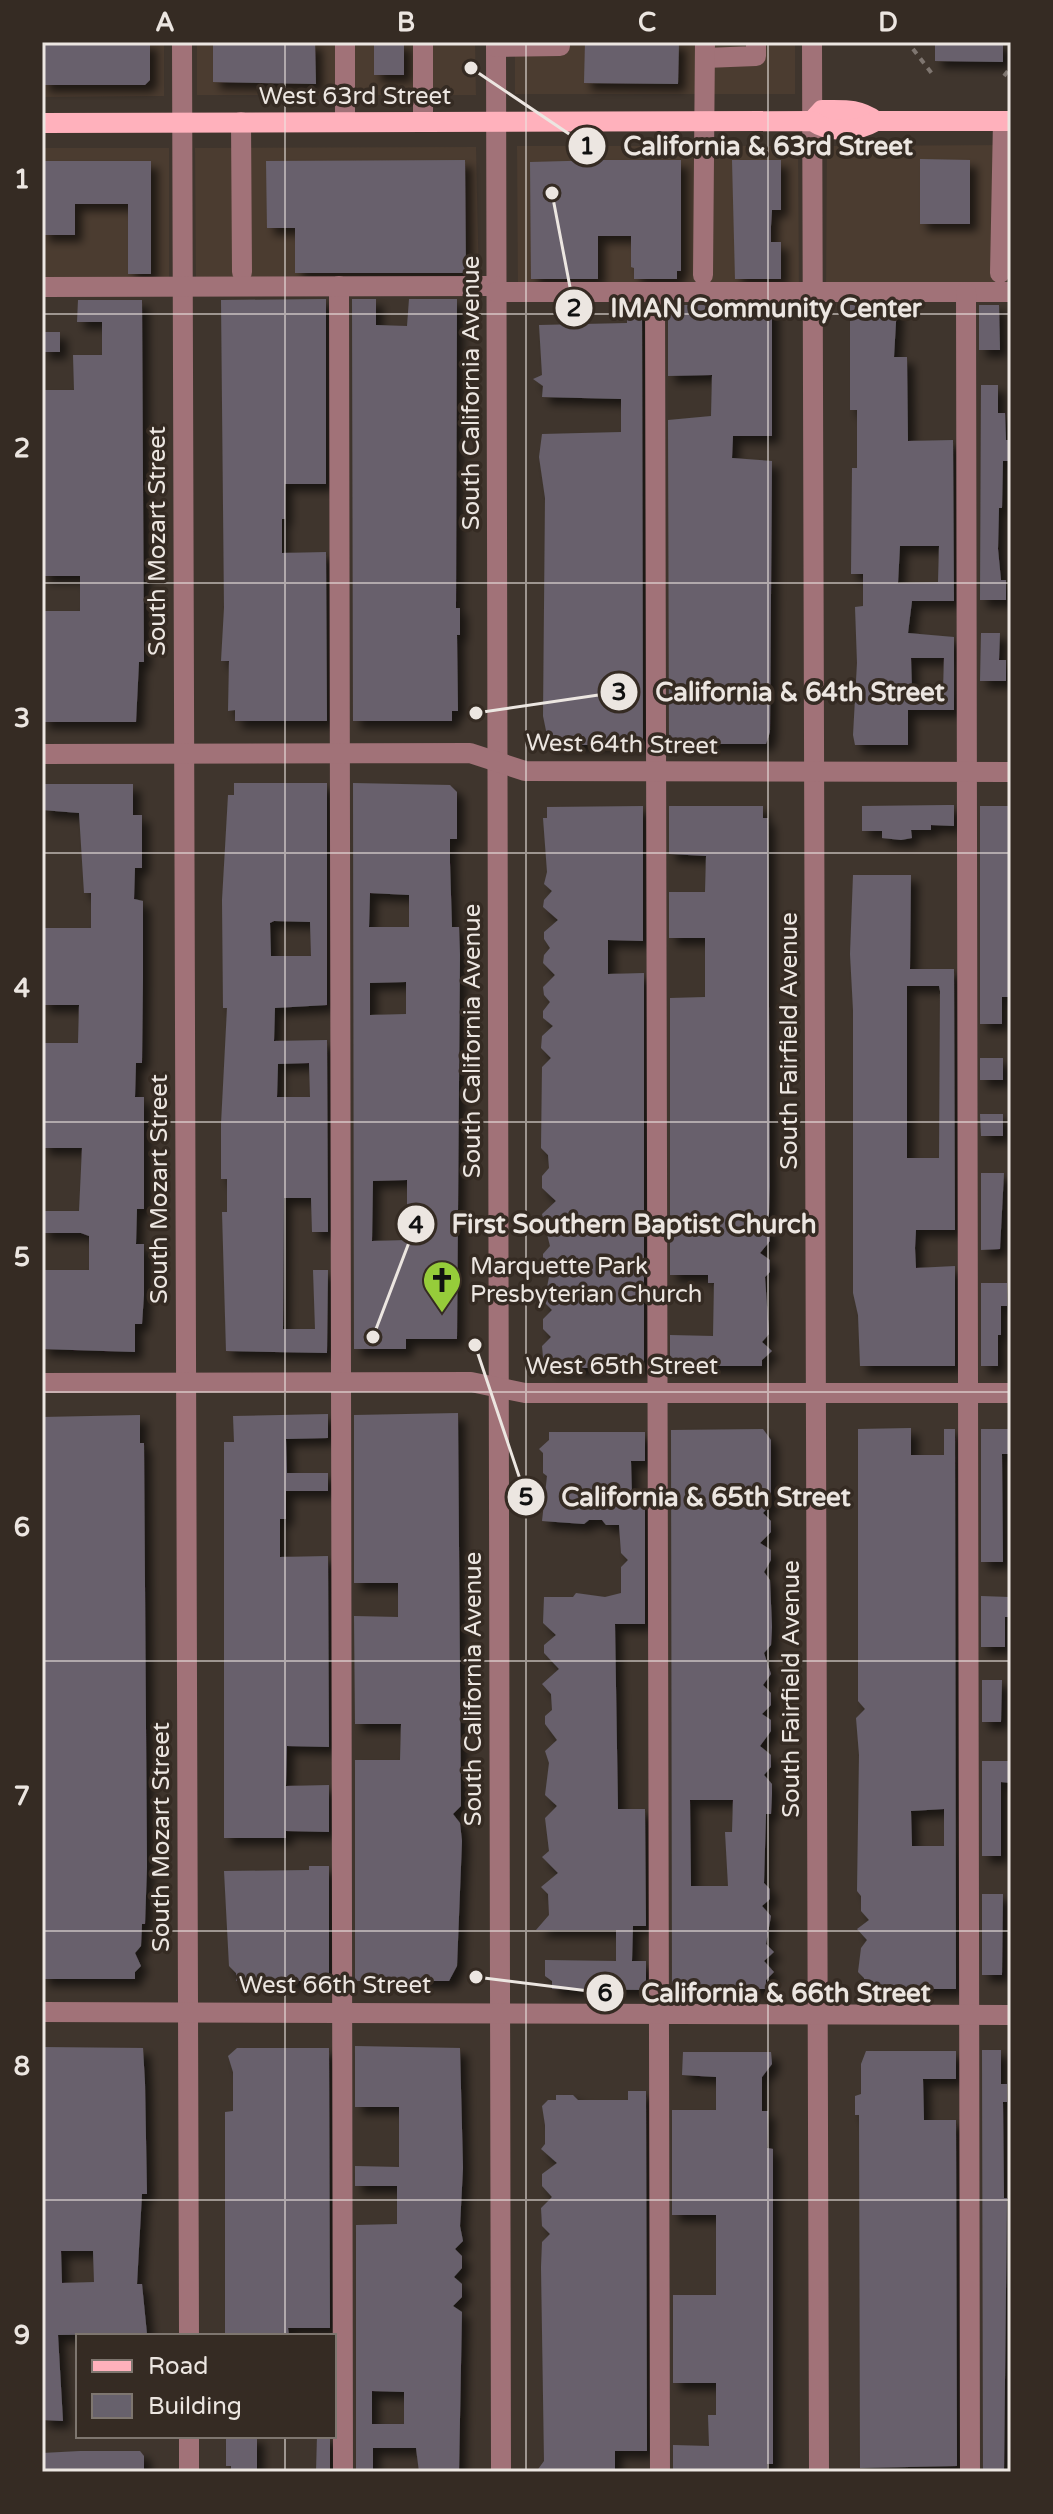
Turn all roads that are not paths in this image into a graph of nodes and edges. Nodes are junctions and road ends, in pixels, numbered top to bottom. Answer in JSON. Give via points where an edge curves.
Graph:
{"nodes":[{"id":1,"x":182,"y":42,"type":"edge"},
{"id":2,"x":345,"y":42,"type":"edge"},
{"id":3,"x":423,"y":42,"type":"edge"},
{"id":4,"x":756,"y":42,"type":"edge"},
{"id":5,"x":812,"y":42,"type":"edge"},
{"id":6,"x":496,"y":44,"type":"edge"},
{"id":7,"x":560,"y":46,"type":"dead end"},
{"id":8,"x":705,"y":50,"type":"edge"},
{"id":9,"x":704,"y":121,"type":"junction"},
{"id":10,"x":812,"y":121,"type":"junction"},
{"id":11,"x":1007,"y":121,"type":"edge"},
{"id":12,"x":241,"y":122,"type":"junction"},
{"id":13,"x":345,"y":122,"type":"junction"},
{"id":14,"x":423,"y":122,"type":"junction"},
{"id":15,"x":496,"y":122,"type":"junction"},
{"id":16,"x":42,"y":123,"type":"edge"},
{"id":17,"x":182,"y":123,"type":"junction"},
{"id":18,"x":242,"y":272,"type":"dead end"},
{"id":19,"x":1000,"y":273,"type":"dead end"},
{"id":20,"x":703,"y":275,"type":"dead end"},
{"id":21,"x":182,"y":286,"type":"junction"},
{"id":22,"x":339,"y":286,"type":"junction"},
{"id":23,"x":42,"y":287,"type":"edge"},
{"id":24,"x":496,"y":289,"type":"junction"},
{"id":25,"x":655,"y":292,"type":"junction"},
{"id":26,"x":813,"y":292,"type":"junction"},
{"id":27,"x":966,"y":292,"type":"junction"},
{"id":28,"x":1011,"y":292,"type":"edge"},
{"id":29,"x":184,"y":753,"type":"junction"},
{"id":30,"x":339,"y":753,"type":"junction"},
{"id":31,"x":42,"y":754,"type":"edge"},
{"id":32,"x":497,"y":763,"type":"junction"},
{"id":33,"x":656,"y":772,"type":"junction"},
{"id":34,"x":814,"y":772,"type":"junction"},
{"id":35,"x":967,"y":772,"type":"junction"},
{"id":36,"x":1011,"y":772,"type":"edge"},
{"id":37,"x":186,"y":1382,"type":"junction"},
{"id":38,"x":341,"y":1382,"type":"junction"},
{"id":39,"x":42,"y":1383,"type":"edge"},
{"id":40,"x":498,"y":1387,"type":"junction"},
{"id":41,"x":657,"y":1392,"type":"junction"},
{"id":42,"x":816,"y":1393,"type":"junction"},
{"id":43,"x":968,"y":1393,"type":"junction"},
{"id":44,"x":1011,"y":1393,"type":"edge"},
{"id":45,"x":343,"y":2011,"type":"junction"},
{"id":46,"x":42,"y":2012,"type":"edge"},
{"id":47,"x":188,"y":2012,"type":"junction"},
{"id":48,"x":499,"y":2014,"type":"junction"},
{"id":49,"x":1011,"y":2015,"type":"edge"},
{"id":50,"x":659,"y":2016,"type":"junction"},
{"id":51,"x":818,"y":2016,"type":"junction"},
{"id":52,"x":969,"y":2016,"type":"junction"},
{"id":53,"x":189,"y":2334,"type":"edge"},
{"id":54,"x":189,"y":2438,"type":"edge"},
{"id":55,"x":189,"y":2472,"type":"edge"},
{"id":56,"x":343,"y":2472,"type":"edge"},
{"id":57,"x":501,"y":2472,"type":"edge"},
{"id":58,"x":660,"y":2472,"type":"edge"},
{"id":59,"x":819,"y":2472,"type":"edge"},
{"id":60,"x":970,"y":2472,"type":"edge"}],
"edges":[{"from":1,"to":17,"type":"street","name":"South Mozart Street"},
{"from":2,"to":13,"type":"street"},
{"from":3,"to":14,"type":"street"},
{"from":4,"to":8,"type":"street","via":[[756,56]]},
{"from":5,"to":10,"type":"street","name":"South Fairfield Avenue"},
{"from":6,"to":7,"type":"street"},
{"from":6,"to":15,"type":"street","name":"South California Avenue"},
{"from":8,"to":9,"type":"street"},
{"from":9,"to":10,"type":"main road","name":"West 63rd Street"},
{"from":9,"to":15,"type":"main road","name":"West 63rd Street"},
{"from":9,"to":20,"type":"street"},
{"from":10,"to":11,"type":"main road","name":"West 63rd Street","via":[[822,110],[860,110],[876,121]]},
{"from":10,"to":26,"type":"street","name":"South Fairfield Avenue"},
{"from":11,"to":19,"type":"street"},
{"from":12,"to":13,"type":"main road","name":"West 63rd Street"},
{"from":12,"to":17,"type":"main road","name":"West 63rd Street"},
{"from":12,"to":18,"type":"street"},
{"from":13,"to":14,"type":"main road","name":"West 63rd Street"},
{"from":14,"to":15,"type":"main road","name":"West 63rd Street"},
{"from":15,"to":24,"type":"street","name":"South California Avenue"},
{"from":16,"to":17,"type":"main road","name":"West 63rd Street"},
{"from":17,"to":21,"type":"street","name":"South Mozart Street"},
{"from":21,"to":22,"type":"street"},
{"from":21,"to":23,"type":"street"},
{"from":21,"to":29,"type":"street","name":"South Mozart Street"},
{"from":22,"to":24,"type":"street"},
{"from":22,"to":30,"type":"street"},
{"from":24,"to":25,"type":"street"},
{"from":24,"to":32,"type":"street","name":"South California Avenue"},
{"from":25,"to":26,"type":"street"},
{"from":25,"to":33,"type":"street"},
{"from":26,"to":27,"type":"street"},
{"from":26,"to":34,"type":"street","name":"South Fairfield Avenue"},
{"from":27,"to":28,"type":"street"},
{"from":27,"to":35,"type":"street"},
{"from":29,"to":30,"type":"street","name":"West 64th Street"},
{"from":29,"to":31,"type":"street","name":"West 64th Street"},
{"from":29,"to":37,"type":"street","name":"South Mozart Street"},
{"from":30,"to":32,"type":"street","name":"West 64th Street","via":[[470,753]]},
{"from":30,"to":38,"type":"street"},
{"from":32,"to":33,"type":"street","name":"West 64th Street","via":[[525,771]]},
{"from":32,"to":40,"type":"street","name":"South California Avenue"},
{"from":33,"to":34,"type":"street","name":"West 64th Street"},
{"from":33,"to":41,"type":"street"},
{"from":34,"to":35,"type":"street","name":"West 64th Street"},
{"from":34,"to":42,"type":"street","name":"South Fairfield Avenue"},
{"from":35,"to":36,"type":"street","name":"West 64th Street"},
{"from":35,"to":43,"type":"street"},
{"from":37,"to":38,"type":"street","name":"West 65th Street"},
{"from":37,"to":39,"type":"street","name":"West 65th Street"},
{"from":37,"to":47,"type":"street","name":"South Mozart Street"},
{"from":38,"to":40,"type":"street","name":"West 65th Street","via":[[471,1382]]},
{"from":38,"to":45,"type":"street"},
{"from":40,"to":41,"type":"street","name":"West 65th Street","via":[[525,1393]]},
{"from":40,"to":48,"type":"street","name":"South California Avenue"},
{"from":41,"to":42,"type":"street","name":"West 65th Street"},
{"from":41,"to":50,"type":"street"},
{"from":42,"to":43,"type":"street","name":"West 65th Street"},
{"from":42,"to":51,"type":"street","name":"South Fairfield Avenue"},
{"from":43,"to":44,"type":"street","name":"West 65th Street"},
{"from":43,"to":52,"type":"street"},
{"from":45,"to":47,"type":"street","name":"West 66th Street"},
{"from":45,"to":48,"type":"street","name":"West 66th Street"},
{"from":45,"to":56,"type":"street"},
{"from":46,"to":47,"type":"street","name":"West 66th Street"},
{"from":47,"to":53,"type":"street","name":"South Mozart Street"},
{"from":48,"to":50,"type":"street","name":"West 66th Street"},
{"from":48,"to":57,"type":"street","name":"South California Avenue"},
{"from":49,"to":52,"type":"street","name":"West 66th Street"},
{"from":50,"to":51,"type":"street","name":"West 66th Street"},
{"from":50,"to":58,"type":"street"},
{"from":51,"to":52,"type":"street","name":"West 66th Street"},
{"from":51,"to":59,"type":"street","name":"South Fairfield Avenue"},
{"from":52,"to":60,"type":"street"},
{"from":54,"to":55,"type":"street"}]}
